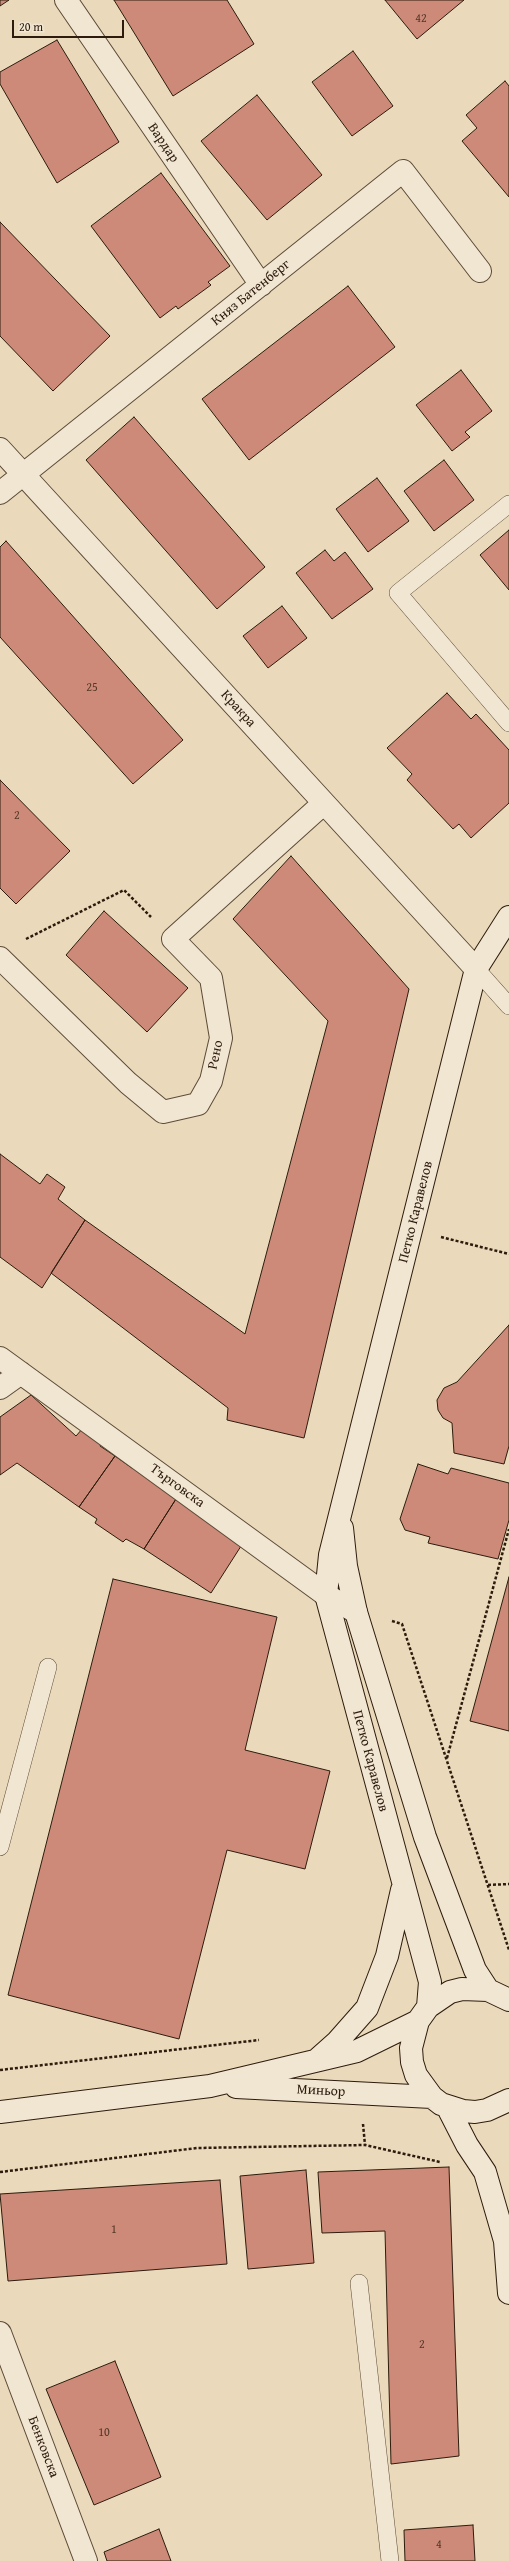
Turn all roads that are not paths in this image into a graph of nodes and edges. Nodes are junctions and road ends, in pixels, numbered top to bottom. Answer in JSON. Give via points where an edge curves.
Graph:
{"nodes":[{"id":1,"x":66,"y":0,"type":"edge"},
{"id":2,"x":480,"y":271,"type":"dead end"},
{"id":3,"x":261,"y":285,"type":"junction"},
{"id":4,"x":0,"y":450,"type":"edge"},
{"id":5,"x":23,"y":474,"type":"junction"},
{"id":6,"x":0,"y":493,"type":"edge"},
{"id":7,"x":509,"y":504,"type":"edge"},
{"id":8,"x":509,"y":723,"type":"edge"},
{"id":9,"x":324,"y":803,"type":"junction"},
{"id":10,"x":509,"y":917,"type":"edge"},
{"id":11,"x":0,"y":958,"type":"edge"},
{"id":12,"x":476,"y":969,"type":"junction"},
{"id":13,"x":509,"y":1006,"type":"edge"},
{"id":14,"x":0,"y":1358,"type":"edge"},
{"id":15,"x":21,"y":1373,"type":"junction"},
{"id":16,"x":0,"y":1388,"type":"edge"},
{"id":17,"x":341,"y":1515,"type":"junction"},
{"id":18,"x":326,"y":1595,"type":"junction"},
{"id":19,"x":356,"y":1612,"type":"junction"},
{"id":20,"x":48,"y":1667,"type":"dead end"},
{"id":21,"x":0,"y":1847,"type":"edge"},
{"id":22,"x":403,"y":1886,"type":"junction"},
{"id":23,"x":488,"y":1990,"type":"junction"},
{"id":24,"x":509,"y":2000,"type":"edge"},
{"id":25,"x":423,"y":2014,"type":"junction"},
{"id":26,"x":317,"y":2059,"type":"junction"},
{"id":27,"x":210,"y":2086,"type":"junction"},
{"id":28,"x":509,"y":2100,"type":"edge"},
{"id":29,"x":439,"y":2101,"type":"junction"},
{"id":30,"x":0,"y":2112,"type":"edge"},
{"id":31,"x":359,"y":2283,"type":"dead end"},
{"id":32,"x":509,"y":2293,"type":"edge"},
{"id":33,"x":0,"y":2333,"type":"edge"},
{"id":34,"x":86,"y":2561,"type":"edge"},
{"id":35,"x":390,"y":2561,"type":"edge"}],
"edges":[{"from":1,"to":3,"type":"street","name":"Вардар"},
{"from":2,"to":3,"type":"street","name":"Княз Батенберг","via":[[403,171]]},
{"from":3,"to":5,"type":"street","name":"Княз Батенберг"},
{"from":4,"to":5,"type":"street","name":"Кракра"},
{"from":5,"to":6,"type":"street","name":"Княз Батенберг"},
{"from":5,"to":9,"type":"street","name":"Кракра"},
{"from":7,"to":8,"type":"lane","via":[[398,593]]},
{"from":9,"to":11,"type":"street","name":"Рено","via":[[173,939],[211,978],[221,1038],[211,1081],[198,1104],[163,1112],[128,1083]]},
{"from":9,"to":12,"type":"street","name":"Кракра"},
{"from":10,"to":12,"type":"street","name":"Петко Каравелов"},
{"from":12,"to":13,"type":"lane"},
{"from":12,"to":17,"type":"street","name":"Петко Каравелов"},
{"from":14,"to":15,"type":"street","name":"Търговска"},
{"from":15,"to":16,"type":"street"},
{"from":15,"to":18,"type":"street","name":"Търговска"},
{"from":17,"to":18,"type":"street","name":"Петко Каравелов","via":[[330,1555]]},
{"from":17,"to":19,"type":"street","name":"Петко Каравелов","via":[[346,1566]]},
{"from":18,"to":19,"type":"street","name":"Търговска"},
{"from":18,"to":22,"type":"street","name":"Петко Каравелов"},
{"from":19,"to":23,"type":"street","name":"Петко Каравелов","via":[[425,1837],[475,1970]]},
{"from":20,"to":21,"type":"lane"},
{"from":22,"to":25,"type":"street","name":"Петко Каравелов","via":[[430,1982]]},
{"from":22,"to":26,"type":"street","via":[[387,1956],[367,2008],[337,2042]]},
{"from":23,"to":24,"type":"street"},
{"from":23,"to":25,"type":"street","name":"Миньор","via":[[462,1989],[438,1998]]},
{"from":25,"to":26,"type":"street","name":"Миньор","via":[[357,2051]]},
{"from":25,"to":29,"type":"street","name":"Петко Каравелов","via":[[413,2034],[412,2062],[416,2075]]},
{"from":26,"to":27,"type":"street","name":"Миньор"},
{"from":27,"to":29,"type":"street","name":"Миньор"},
{"from":27,"to":30,"type":"street","name":"Миньор"},
{"from":28,"to":29,"type":"street","name":"Миньор","via":[[499,2106],[475,2112],[463,2111]]},
{"from":29,"to":32,"type":"street","via":[[485,2172],[505,2241]]},
{"from":31,"to":35,"type":"lane"},
{"from":33,"to":34,"type":"street","name":"Бенковска"}]}
